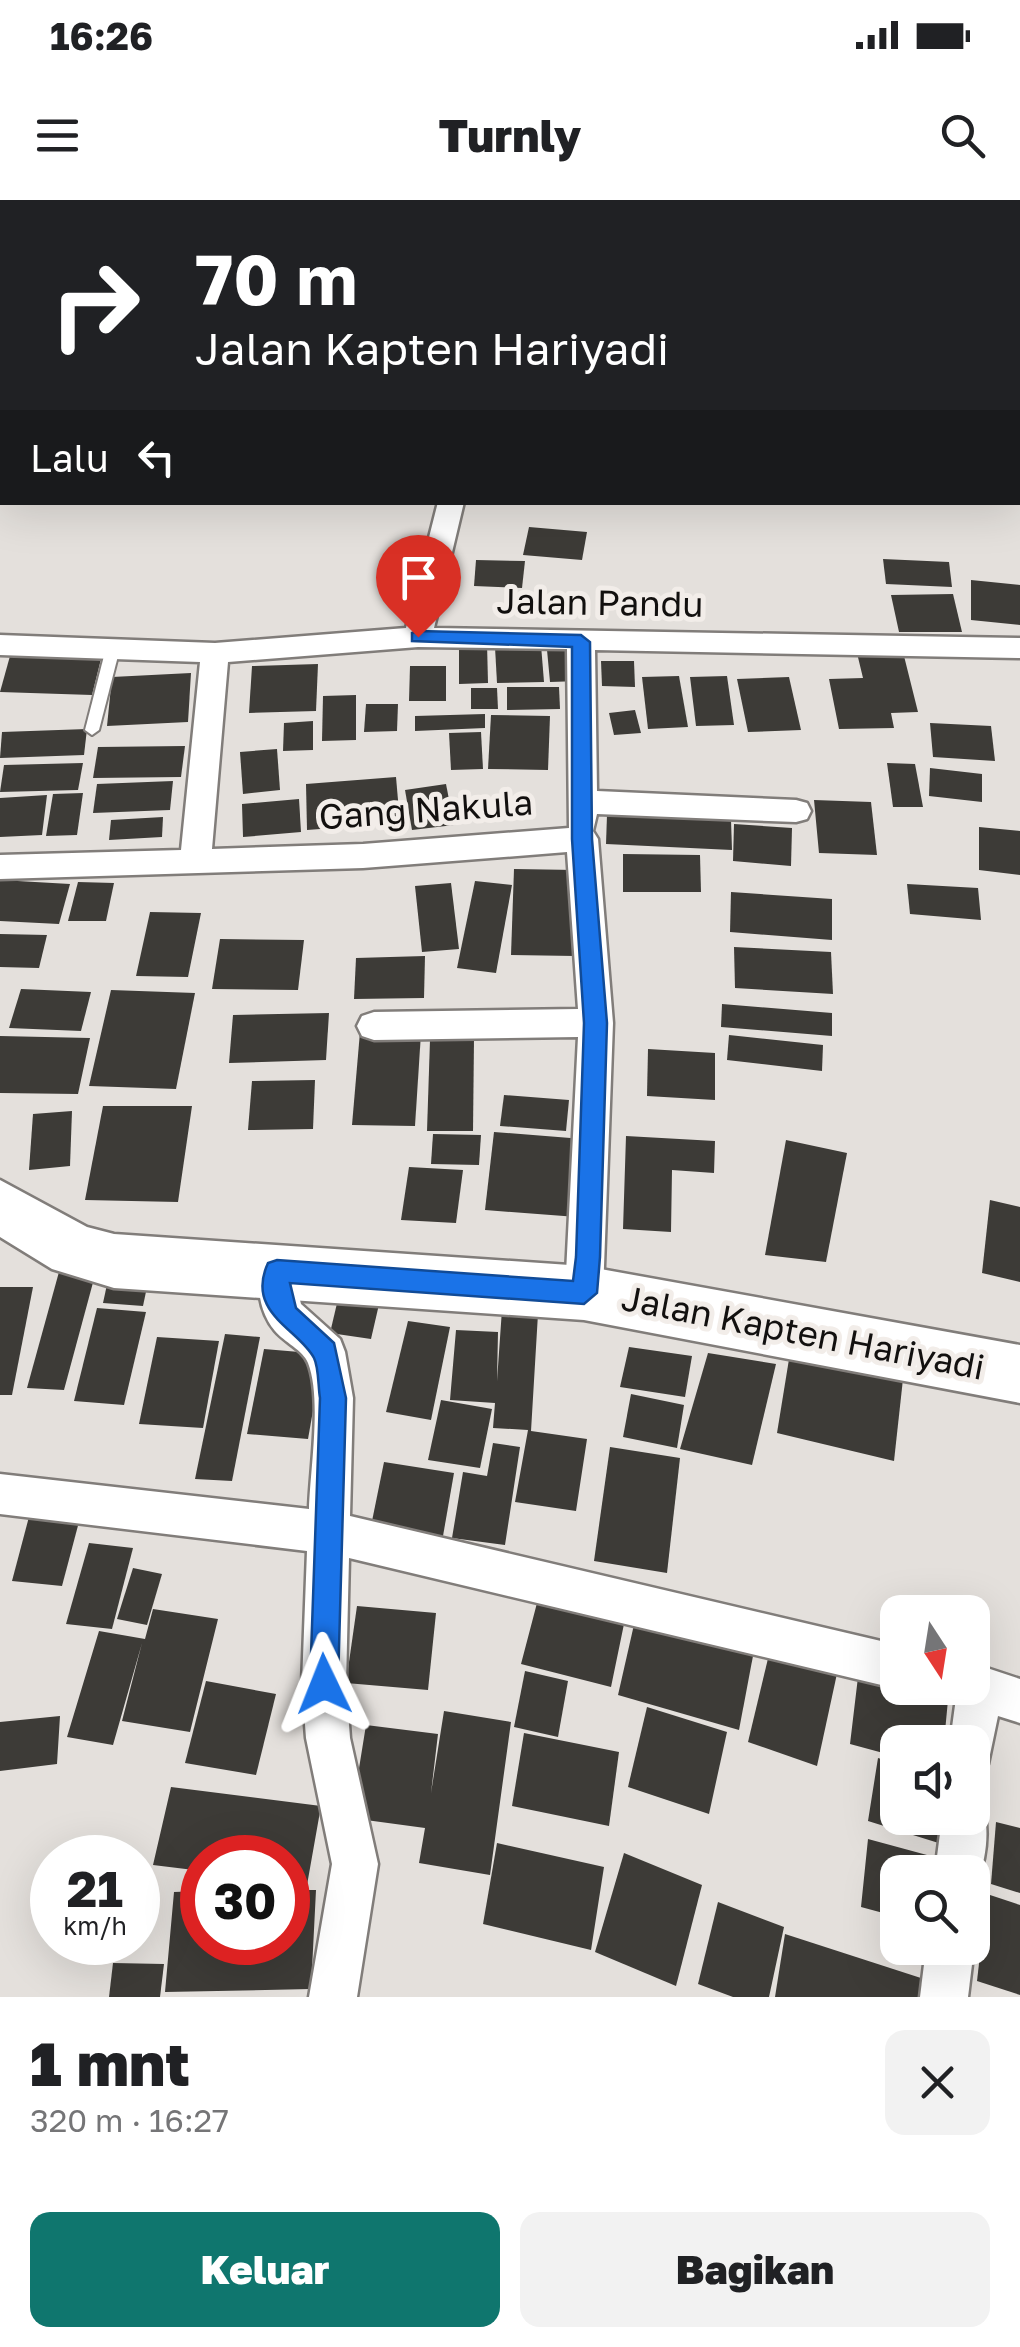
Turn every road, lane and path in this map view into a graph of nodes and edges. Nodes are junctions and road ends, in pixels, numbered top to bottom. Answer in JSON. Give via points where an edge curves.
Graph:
{"nodes":[{"id":1,"x":450,"y":505,"type":"edge"},
{"id":2,"x":418,"y":637,"type":"junction"},
{"id":3,"x":581,"y":642,"type":"junction"},
{"id":4,"x":0,"y":645,"type":"edge"},
{"id":5,"x":113,"y":648,"type":"junction"},
{"id":6,"x":1020,"y":648,"type":"edge"},
{"id":7,"x":214,"y":653,"type":"junction"},
{"id":8,"x":92,"y":730,"type":"dead end"},
{"id":9,"x":583,"y":802,"type":"junction"},
{"id":10,"x":796,"y":811,"type":"dead end"},
{"id":11,"x":582,"y":839,"type":"junction"},
{"id":12,"x":195,"y":863,"type":"junction"},
{"id":13,"x":0,"y":867,"type":"edge"},
{"id":14,"x":596,"y":1023,"type":"junction"},
{"id":15,"x":374,"y":1026,"type":"dead end"},
{"id":16,"x":0,"y":1206,"type":"edge"},
{"id":17,"x":277,"y":1271,"type":"junction"},
{"id":18,"x":584,"y":1293,"type":"junction"},
{"id":19,"x":1020,"y":1374,"type":"edge"},
{"id":20,"x":0,"y":1494,"type":"edge"},
{"id":21,"x":329,"y":1532,"type":"junction"},
{"id":22,"x":880,"y":1663,"type":"edge"},
{"id":23,"x":991,"y":1691,"type":"edge"},
{"id":24,"x":980,"y":1725,"type":"edge"},
{"id":25,"x":948,"y":1965,"type":"edge"},
{"id":26,"x":333,"y":1997,"type":"edge"},
{"id":27,"x":944,"y":1997,"type":"edge"}],
"edges":[{"from":1,"to":2,"type":"street"},
{"from":2,"to":3,"type":"street","name":"Jalan Pandu"},
{"from":2,"to":7,"type":"street","name":"Jalan Pandu"},
{"from":3,"to":6,"type":"street","name":"Jalan Pandu"},
{"from":3,"to":9,"type":"street"},
{"from":4,"to":5,"type":"street","name":"Jalan Pandu"},
{"from":5,"to":7,"type":"street","name":"Jalan Pandu"},
{"from":5,"to":8,"type":"lane"},
{"from":7,"to":12,"type":"street"},
{"from":9,"to":10,"type":"street"},
{"from":9,"to":11,"type":"street"},
{"from":11,"to":12,"type":"street","name":"Gang Nakula"},
{"from":11,"to":14,"type":"street","name":"Gang Nakula"},
{"from":12,"to":13,"type":"street","name":"Gang Nakula"},
{"from":14,"to":15,"type":"street"},
{"from":14,"to":18,"type":"street","name":"Gang Nakula"},
{"from":16,"to":17,"type":"main road","name":"Jalan Kapten Hariyadi","via":[[73,1250],[114,1261]]},
{"from":17,"to":18,"type":"main road","name":"Jalan Kapten Hariyadi"},
{"from":17,"to":21,"type":"street","via":[[288,1316],[320,1343],[328,1360],[334,1452]]},
{"from":18,"to":19,"type":"main road","name":"Jalan Kapten Hariyadi"},
{"from":20,"to":21,"type":"street"},
{"from":21,"to":22,"type":"street"},
{"from":21,"to":26,"type":"street","via":[[322,1625],[328,1738],[355,1864]]},
{"from":23,"to":24,"type":"street"},
{"from":25,"to":27,"type":"street"}]}
